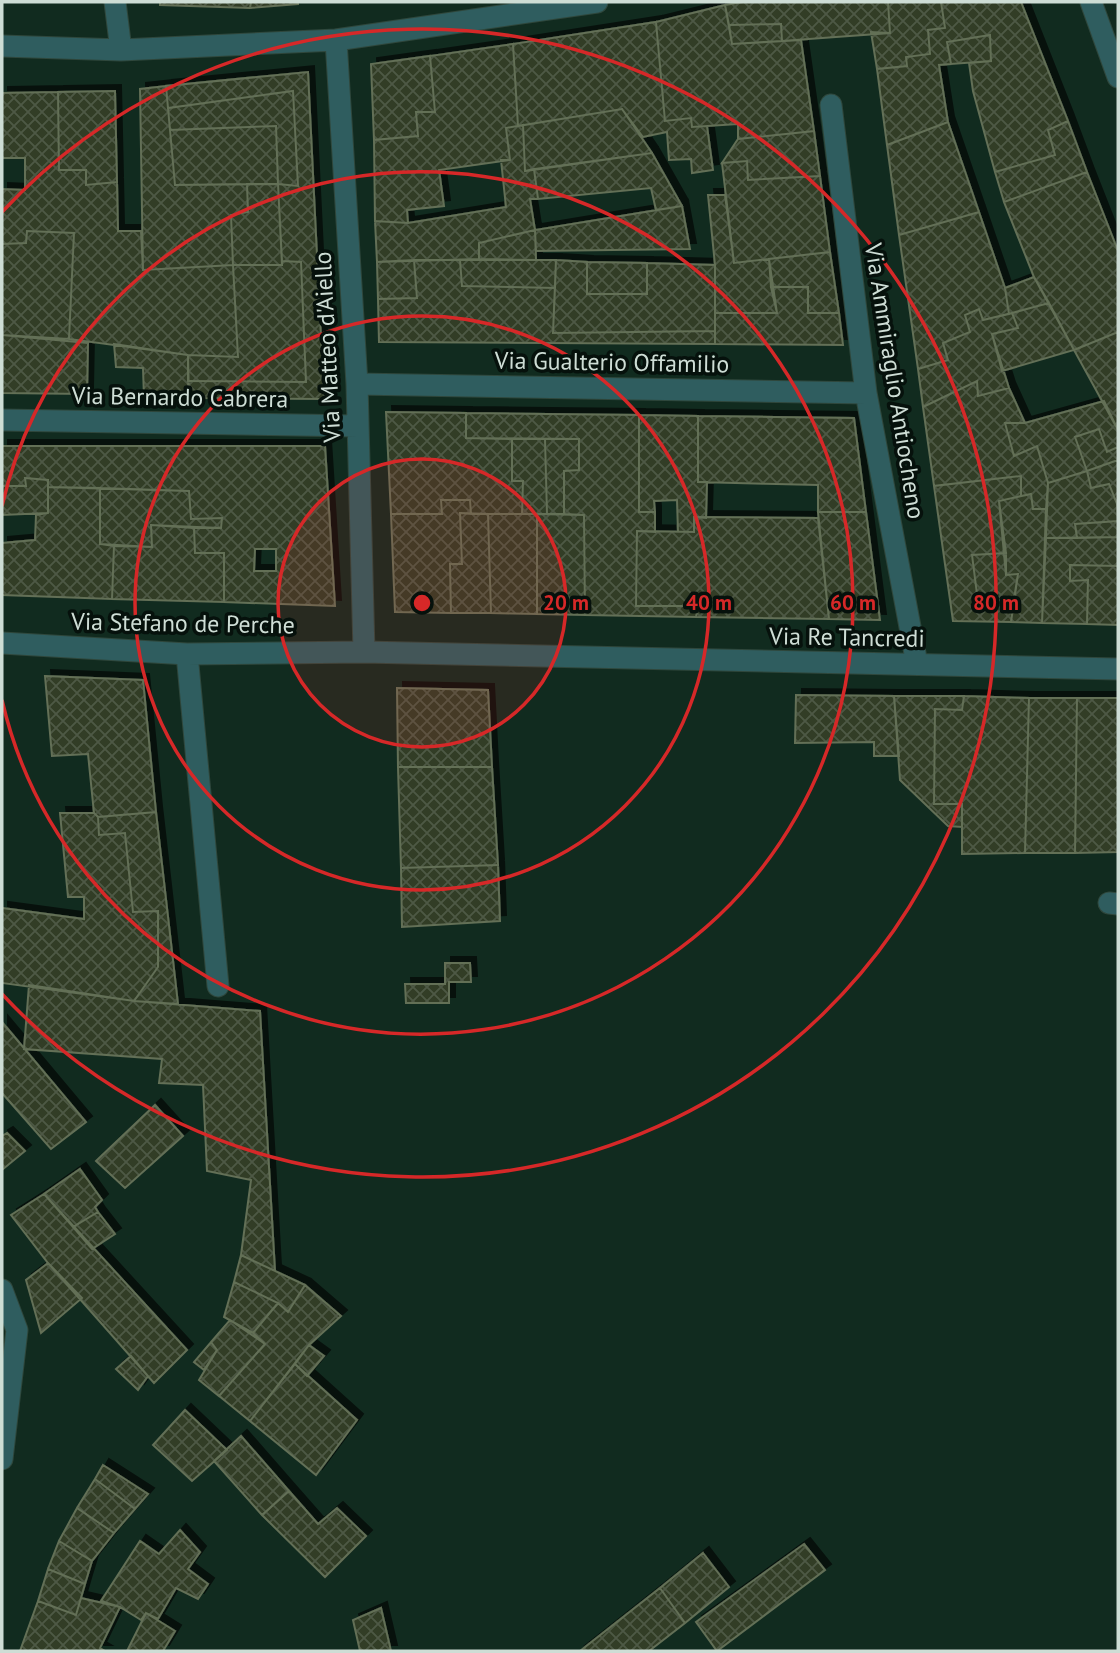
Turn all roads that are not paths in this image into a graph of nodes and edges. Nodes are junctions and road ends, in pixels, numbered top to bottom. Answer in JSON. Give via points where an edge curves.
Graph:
{"nodes":[{"id":1,"x":116,"y":2,"type":"edge"},
{"id":2,"x":597,"y":2,"type":"edge"},
{"id":3,"x":1091,"y":2,"type":"edge"},
{"id":4,"x":336,"y":40,"type":"junction"},
{"id":5,"x":2,"y":46,"type":"edge"},
{"id":6,"x":121,"y":50,"type":"junction"},
{"id":7,"x":1118,"y":77,"type":"edge"},
{"id":8,"x":831,"y":105,"type":"dead end"},
{"id":9,"x":357,"y":384,"type":"junction"},
{"id":10,"x":866,"y":393,"type":"junction"},
{"id":11,"x":2,"y":420,"type":"edge"},
{"id":12,"x":358,"y":426,"type":"junction"},
{"id":13,"x":2,"y":643,"type":"edge"},
{"id":14,"x":364,"y":652,"type":"junction"},
{"id":15,"x":187,"y":654,"type":"junction"},
{"id":16,"x":917,"y":664,"type":"junction"},
{"id":17,"x":1118,"y":669,"type":"edge"},
{"id":18,"x":218,"y":986,"type":"dead end"},
{"id":19,"x":2,"y":1290,"type":"edge"},
{"id":20,"x":2,"y":1459,"type":"edge"}],
"edges":[{"from":1,"to":6,"type":"street"},
{"from":2,"to":4,"type":"street"},
{"from":3,"to":7,"type":"street"},
{"from":4,"to":6,"type":"street"},
{"from":4,"to":9,"type":"street","name":"Via Matteo d'Aiello"},
{"from":5,"to":6,"type":"street"},
{"from":8,"to":10,"type":"street","name":"Via Ammiraglio Antiocheno"},
{"from":9,"to":10,"type":"street","name":"Via Gualterio Offamilio"},
{"from":9,"to":12,"type":"street","name":"Via Matteo d'Aiello"},
{"from":10,"to":16,"type":"street","name":"Via Ammiraglio Antiocheno"},
{"from":11,"to":12,"type":"street","name":"Via Bernardo Cabrera"},
{"from":12,"to":14,"type":"street","name":"Via Matteo d'Aiello"},
{"from":13,"to":15,"type":"street","name":"Via Stefano de Perche"},
{"from":14,"to":15,"type":"street","name":"Via Stefano de Perche"},
{"from":14,"to":16,"type":"street","name":"Via Re Tancredi"},
{"from":15,"to":18,"type":"street"},
{"from":16,"to":17,"type":"street","name":"Via Re Tancredi"},
{"from":19,"to":20,"type":"street","via":[[17,1330]]}]}
